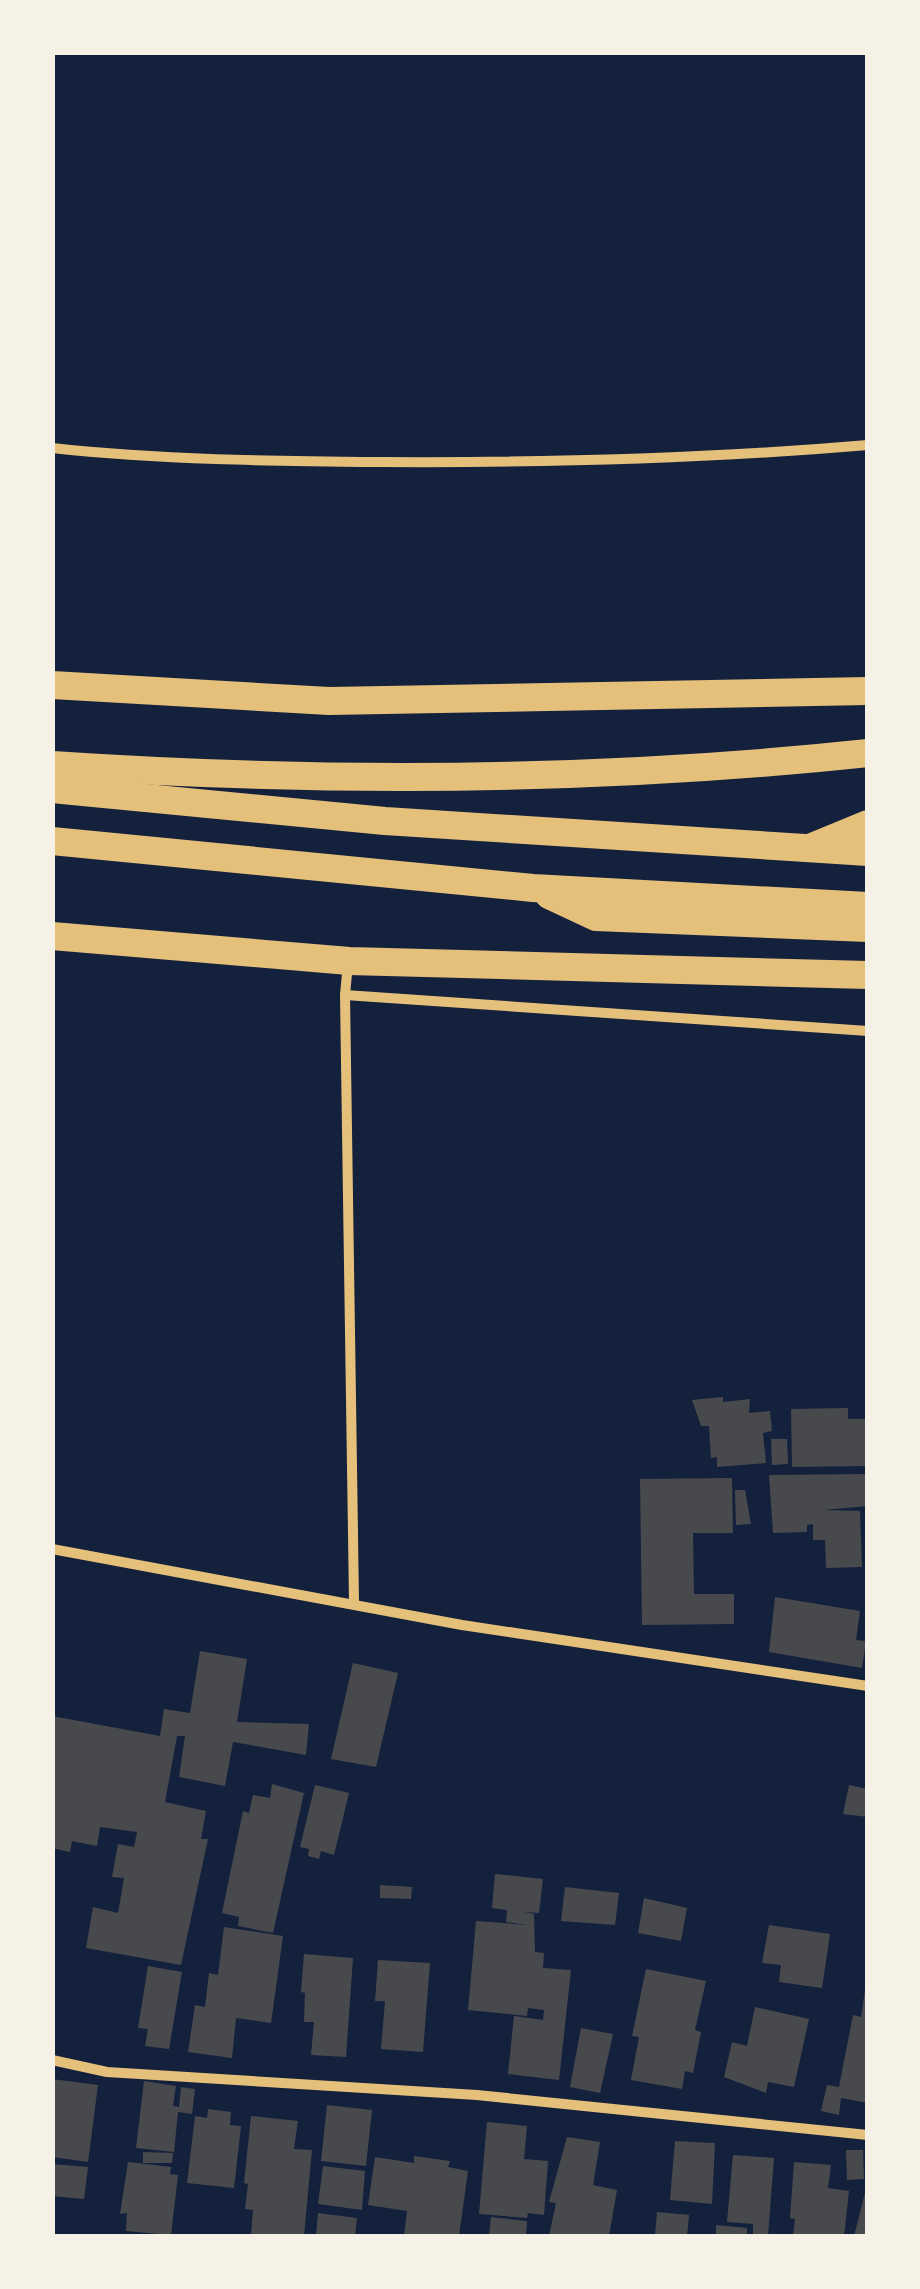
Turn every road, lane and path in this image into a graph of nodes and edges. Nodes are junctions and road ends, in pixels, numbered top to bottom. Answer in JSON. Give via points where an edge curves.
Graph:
{"nodes":[{"id":1,"x":868,"y":446,"type":"edge"},
{"id":2,"x":52,"y":448,"type":"edge"},
{"id":3,"x":52,"y":685,"type":"edge"},
{"id":4,"x":868,"y":691,"type":"edge"},
{"id":5,"x":868,"y":753,"type":"edge"},
{"id":6,"x":52,"y":765,"type":"edge"},
{"id":7,"x":52,"y":789,"type":"edge"},
{"id":8,"x":868,"y":824,"type":"edge"},
{"id":9,"x":52,"y":841,"type":"edge"},
{"id":10,"x":806,"y":850,"type":"junction"},
{"id":11,"x":868,"y":852,"type":"edge"},
{"id":12,"x":533,"y":888,"type":"junction"},
{"id":13,"x":868,"y":906,"type":"edge"},
{"id":14,"x":868,"y":928,"type":"edge"},
{"id":15,"x":52,"y":936,"type":"edge"},
{"id":16,"x":349,"y":961,"type":"junction"},
{"id":17,"x":868,"y":974,"type":"edge"},
{"id":18,"x":345,"y":995,"type":"junction"},
{"id":19,"x":868,"y":1031,"type":"edge"},
{"id":20,"x":52,"y":1549,"type":"edge"},
{"id":21,"x":354,"y":1602,"type":"junction"},
{"id":22,"x":868,"y":1686,"type":"edge"},
{"id":23,"x":52,"y":2060,"type":"edge"},
{"id":24,"x":868,"y":2136,"type":"edge"}],
"edges":[{"from":1,"to":2,"type":"street","via":[[748,456],[475,462],[197,460]]},
{"from":3,"to":4,"type":"highway","via":[[329,701]]},
{"from":5,"to":6,"type":"highway","via":[[508,776],[236,777]]},
{"from":7,"to":10,"type":"highway","via":[[385,821]]},
{"from":8,"to":10,"type":"highway"},
{"from":9,"to":12,"type":"highway"},
{"from":10,"to":11,"type":"highway"},
{"from":12,"to":13,"type":"highway"},
{"from":12,"to":14,"type":"highway","via":[[596,917]]},
{"from":15,"to":16,"type":"highway"},
{"from":16,"to":17,"type":"highway"},
{"from":16,"to":18,"type":"street"},
{"from":18,"to":19,"type":"street"},
{"from":18,"to":21,"type":"street"},
{"from":20,"to":21,"type":"street"},
{"from":21,"to":22,"type":"street","via":[[462,1625]]},
{"from":23,"to":24,"type":"street","via":[[107,2072],[477,2096]]}]}
